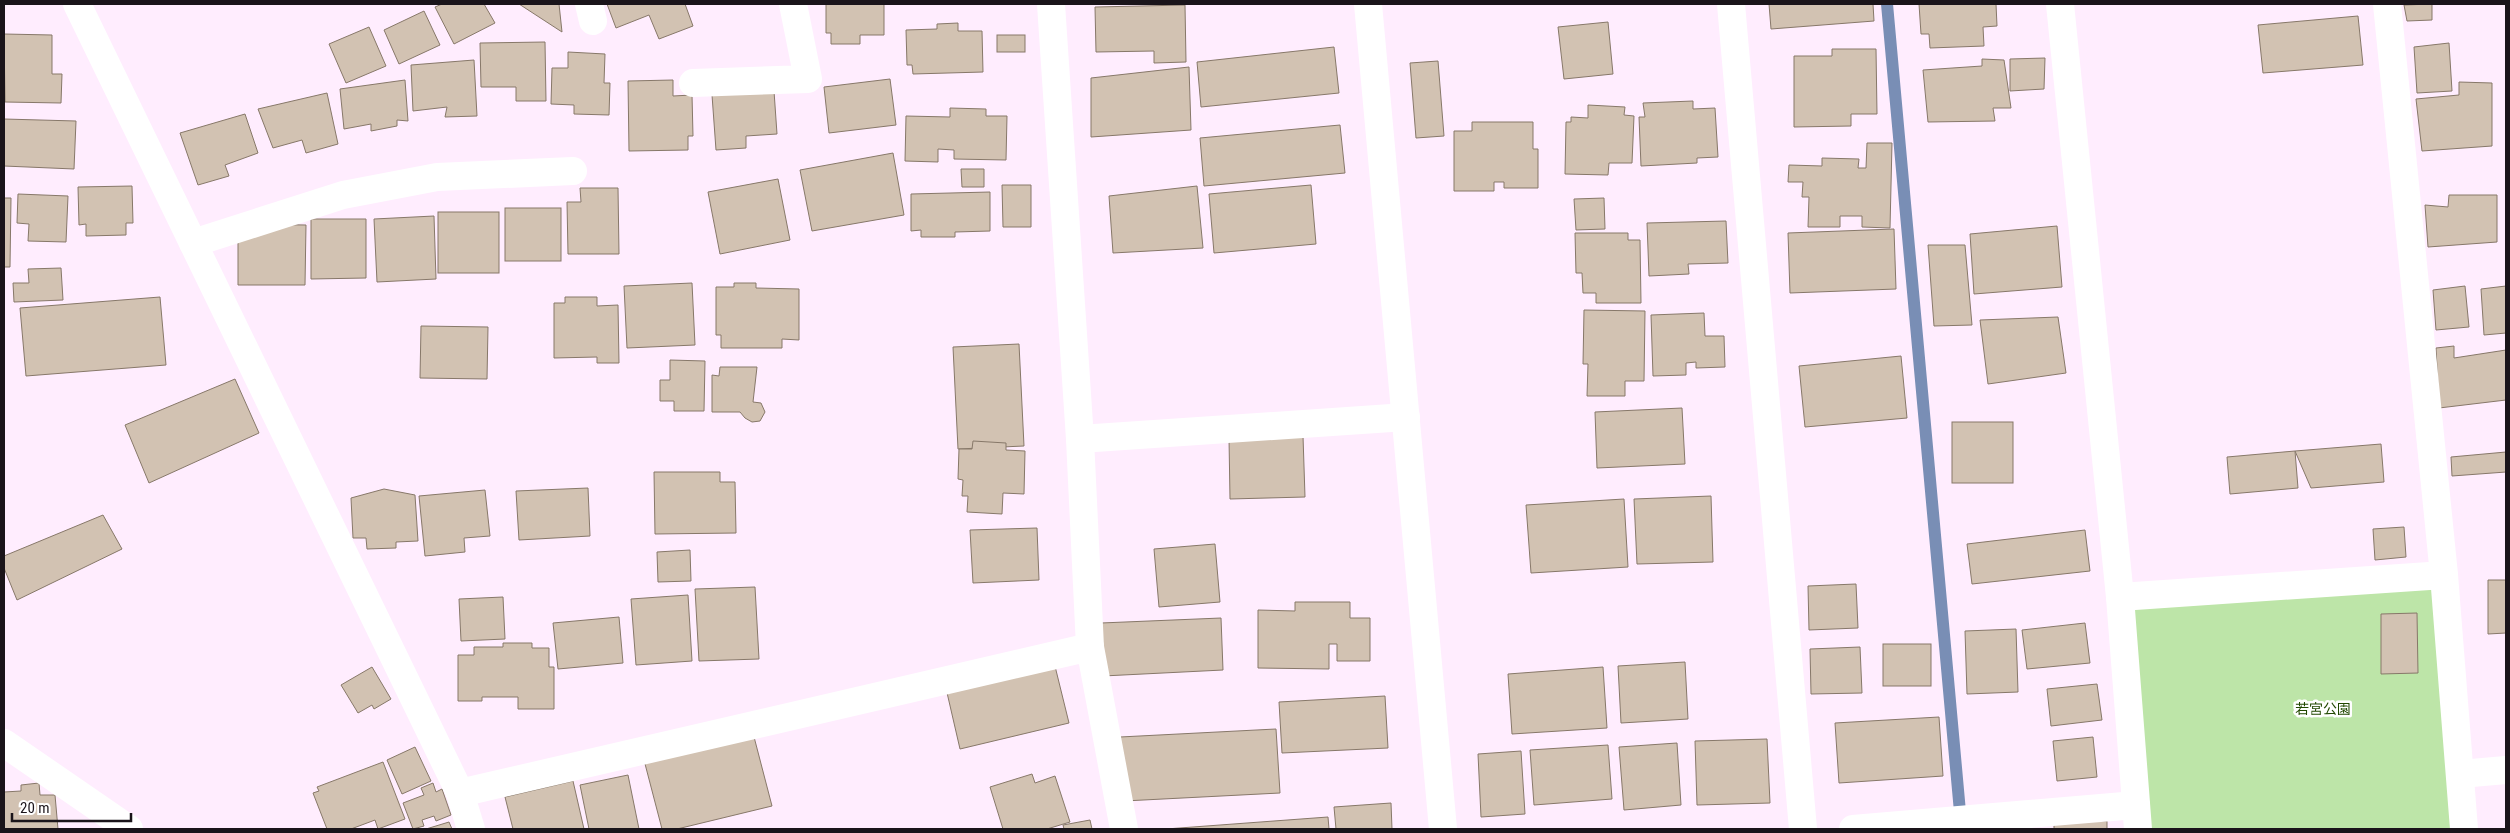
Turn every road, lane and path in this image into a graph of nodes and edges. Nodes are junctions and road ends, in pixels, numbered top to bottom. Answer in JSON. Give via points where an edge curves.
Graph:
{"nodes":[{"id":1,"x":77,"y":4,"type":"edge"},
{"id":2,"x":793,"y":4,"type":"edge"},
{"id":3,"x":1051,"y":4,"type":"edge"},
{"id":4,"x":1368,"y":4,"type":"edge"},
{"id":5,"x":1732,"y":4,"type":"edge"},
{"id":6,"x":2060,"y":4,"type":"edge"},
{"id":7,"x":2387,"y":4,"type":"edge"},
{"id":8,"x":693,"y":83,"type":"dead end"},
{"id":9,"x":573,"y":170,"type":"dead end"},
{"id":10,"x":193,"y":242,"type":"junction"},
{"id":11,"x":1406,"y":417,"type":"junction"},
{"id":12,"x":1080,"y":439,"type":"junction"},
{"id":13,"x":2444,"y":575,"type":"junction"},
{"id":14,"x":2120,"y":596,"type":"junction"},
{"id":15,"x":1090,"y":647,"type":"junction"},
{"id":16,"x":4,"y":743,"type":"edge"},
{"id":17,"x":2506,"y":770,"type":"edge"},
{"id":18,"x":2460,"y":774,"type":"junction"},
{"id":19,"x":460,"y":793,"type":"junction"},
{"id":20,"x":2137,"y":817,"type":"edge"},
{"id":21,"x":129,"y":829,"type":"edge"},
{"id":22,"x":471,"y":829,"type":"edge"},
{"id":23,"x":1124,"y":829,"type":"edge"},
{"id":24,"x":1443,"y":829,"type":"edge"},
{"id":25,"x":1803,"y":829,"type":"edge"},
{"id":26,"x":1853,"y":829,"type":"edge"},
{"id":27,"x":2464,"y":829,"type":"edge"}],
"edges":[{"from":1,"to":10,"type":"street"},
{"from":2,"to":8,"type":"street","via":[[808,79]]},
{"from":3,"to":12,"type":"street"},
{"from":4,"to":11,"type":"street"},
{"from":5,"to":25,"type":"street"},
{"from":6,"to":14,"type":"street"},
{"from":7,"to":13,"type":"street"},
{"from":9,"to":10,"type":"street","via":[[437,176],[343,195]]},
{"from":10,"to":19,"type":"street"},
{"from":11,"to":12,"type":"street"},
{"from":11,"to":24,"type":"street"},
{"from":12,"to":15,"type":"street"},
{"from":13,"to":14,"type":"street"},
{"from":13,"to":18,"type":"street"},
{"from":14,"to":20,"type":"street"},
{"from":15,"to":19,"type":"street"},
{"from":15,"to":23,"type":"street"},
{"from":16,"to":21,"type":"street"},
{"from":17,"to":18,"type":"street"},
{"from":18,"to":27,"type":"street"},
{"from":19,"to":22,"type":"street"},
{"from":20,"to":26,"type":"street"}]}
